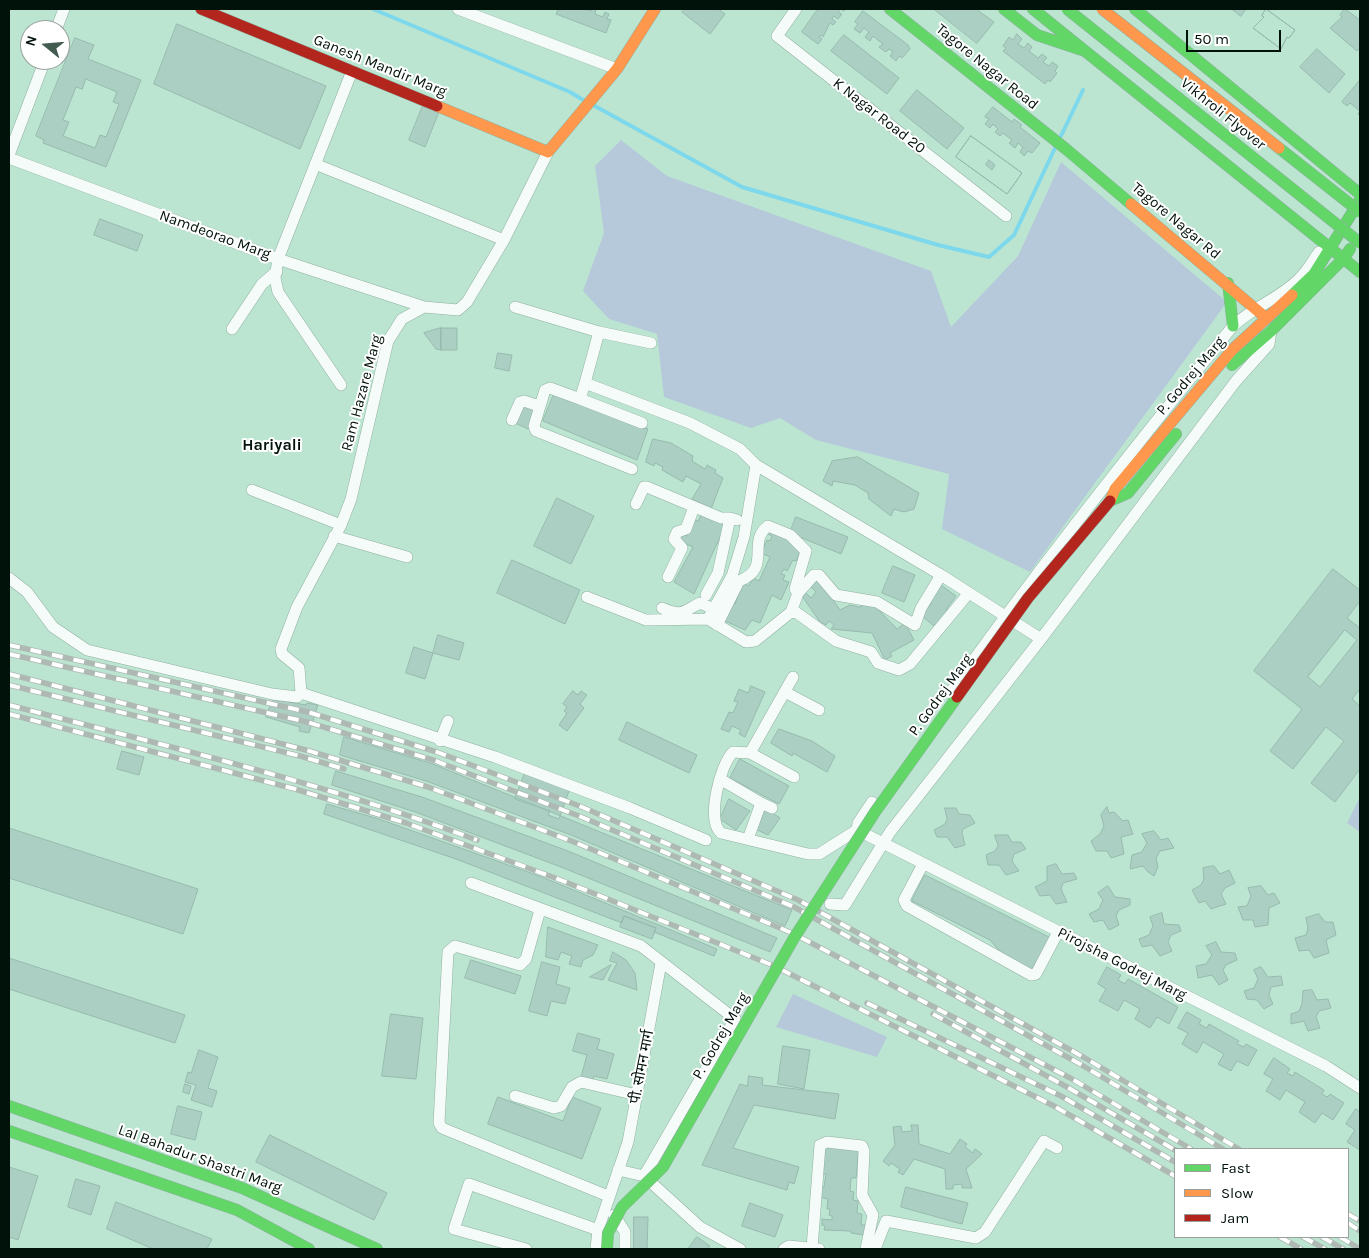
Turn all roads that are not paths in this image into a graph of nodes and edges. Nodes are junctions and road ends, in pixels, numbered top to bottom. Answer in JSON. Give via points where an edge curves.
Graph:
{"nodes":[{"id":1,"x":201,"y":9,"type":"edge"},
{"id":2,"x":458,"y":9,"type":"edge"},
{"id":3,"x":655,"y":9,"type":"edge"},
{"id":4,"x":796,"y":9,"type":"edge"},
{"id":5,"x":890,"y":9,"type":"edge"},
{"id":6,"x":1004,"y":9,"type":"edge"},
{"id":7,"x":1033,"y":9,"type":"edge"},
{"id":8,"x":1067,"y":9,"type":"edge"},
{"id":9,"x":1102,"y":9,"type":"edge"},
{"id":10,"x":1134,"y":9,"type":"edge"},
{"id":11,"x":1085,"y":50,"type":"junction"},
{"id":12,"x":617,"y":69,"type":"junction"},
{"id":13,"x":41,"y":70,"type":"edge"},
{"id":14,"x":352,"y":71,"type":"junction"},
{"id":15,"x":1066,"y":149,"type":"joint"},
{"id":16,"x":548,"y":152,"type":"junction"},
{"id":17,"x":9,"y":156,"type":"edge"},
{"id":18,"x":315,"y":164,"type":"junction"},
{"id":19,"x":1360,"y":194,"type":"edge"},
{"id":20,"x":1360,"y":200,"type":"edge"},
{"id":21,"x":1360,"y":212,"type":"edge"},
{"id":22,"x":1006,"y":216,"type":"dead end"},
{"id":23,"x":1360,"y":233,"type":"edge"},
{"id":24,"x":504,"y":240,"type":"junction"},
{"id":25,"x":1360,"y":243,"type":"edge"},
{"id":26,"x":1328,"y":246,"type":"junction"},
{"id":27,"x":1344,"y":258,"type":"junction"},
{"id":28,"x":278,"y":259,"type":"junction"},
{"id":29,"x":277,"y":271,"type":"junction"},
{"id":30,"x":1360,"y":272,"type":"edge"},
{"id":31,"x":1228,"y":283,"type":"junction"},
{"id":32,"x":1295,"y":287,"type":"junction"},
{"id":33,"x":424,"y":307,"type":"junction"},
{"id":34,"x":515,"y":307,"type":"dead end"},
{"id":35,"x":1256,"y":308,"type":"junction"},
{"id":36,"x":1265,"y":317,"type":"junction"},
{"id":37,"x":1233,"y":326,"type":"junction"},
{"id":38,"x":232,"y":329,"type":"dead end"},
{"id":39,"x":1271,"y":331,"type":"junction"},
{"id":40,"x":599,"y":332,"type":"junction"},
{"id":41,"x":651,"y":343,"type":"dead end"},
{"id":42,"x":1235,"y":354,"type":"junction"},
{"id":43,"x":585,"y":383,"type":"junction"},
{"id":44,"x":342,"y":385,"type":"dead end"},
{"id":45,"x":548,"y":393,"type":"dead end"},
{"id":46,"x":580,"y":399,"type":"junction"},
{"id":47,"x":539,"y":406,"type":"junction"},
{"id":48,"x":512,"y":420,"type":"dead end"},
{"id":49,"x":642,"y":423,"type":"dead end"},
{"id":50,"x":590,"y":453,"type":"junction"},
{"id":51,"x":756,"y":466,"type":"junction"},
{"id":52,"x":632,"y":469,"type":"dead end"},
{"id":53,"x":252,"y":490,"type":"dead end"},
{"id":54,"x":636,"y":504,"type":"dead end"},
{"id":55,"x":694,"y":508,"type":"junction"},
{"id":56,"x":730,"y":518,"type":"junction"},
{"id":57,"x":746,"y":522,"type":"junction"},
{"id":58,"x":341,"y":525,"type":"junction"},
{"id":59,"x":334,"y":536,"type":"junction"},
{"id":60,"x":408,"y":557,"type":"dead end"},
{"id":61,"x":941,"y":575,"type":"junction"},
{"id":62,"x":668,"y":577,"type":"dead end"},
{"id":63,"x":9,"y":578,"type":"edge"},
{"id":64,"x":935,"y":588,"type":"junction"},
{"id":65,"x":954,"y":588,"type":"junction"},
{"id":66,"x":798,"y":594,"type":"junction"},
{"id":67,"x":706,"y":595,"type":"dead end"},
{"id":68,"x":966,"y":596,"type":"junction"},
{"id":69,"x":587,"y":597,"type":"dead end"},
{"id":70,"x":662,"y":608,"type":"dead end"},
{"id":71,"x":791,"y":612,"type":"junction"},
{"id":72,"x":1005,"y":616,"type":"junction"},
{"id":73,"x":713,"y":618,"type":"junction"},
{"id":74,"x":915,"y":625,"type":"junction"},
{"id":75,"x":1041,"y":639,"type":"junction"},
{"id":76,"x":929,"y":640,"type":"junction"},
{"id":77,"x":793,"y":677,"type":"dead end"},
{"id":78,"x":785,"y":692,"type":"junction"},
{"id":79,"x":301,"y":693,"type":"junction"},
{"id":80,"x":819,"y":710,"type":"dead end"},
{"id":81,"x":448,"y":722,"type":"dead end"},
{"id":82,"x":440,"y":741,"type":"junction"},
{"id":83,"x":750,"y":753,"type":"junction"},
{"id":84,"x":794,"y":777,"type":"dead end"},
{"id":85,"x":720,"y":780,"type":"junction"},
{"id":86,"x":761,"y":803,"type":"junction"},
{"id":87,"x":772,"y":808,"type":"dead end"},
{"id":88,"x":857,"y":830,"type":"junction"},
{"id":89,"x":748,"y":839,"type":"junction"},
{"id":90,"x":706,"y":840,"type":"dead end"},
{"id":91,"x":882,"y":844,"type":"junction"},
{"id":92,"x":923,"y":864,"type":"junction"},
{"id":93,"x":471,"y":883,"type":"dead end"},
{"id":94,"x":830,"y":904,"type":"dead end"},
{"id":95,"x":540,"y":910,"type":"junction"},
{"id":96,"x":1058,"y":932,"type":"junction"},
{"id":97,"x":662,"y":963,"type":"junction"},
{"id":98,"x":1360,"y":1088,"type":"edge"},
{"id":99,"x":637,"y":1095,"type":"junction"},
{"id":100,"x":515,"y":1096,"type":"dead end"},
{"id":101,"x":9,"y":1106,"type":"edge"},
{"id":102,"x":9,"y":1131,"type":"edge"},
{"id":103,"x":1057,"y":1148,"type":"dead end"},
{"id":104,"x":618,"y":1170,"type":"junction"},
{"id":105,"x":644,"y":1176,"type":"junction"},
{"id":106,"x":608,"y":1196,"type":"junction"},
{"id":107,"x":598,"y":1230,"type":"junction"},
{"id":108,"x":816,"y":1248,"type":"edge"},
{"id":109,"x":309,"y":1249,"type":"edge"},
{"id":110,"x":377,"y":1249,"type":"edge"},
{"id":111,"x":526,"y":1249,"type":"edge"},
{"id":112,"x":596,"y":1249,"type":"edge"},
{"id":113,"x":607,"y":1249,"type":"edge"},
{"id":114,"x":625,"y":1249,"type":"edge"},
{"id":115,"x":740,"y":1249,"type":"edge"},
{"id":116,"x":784,"y":1249,"type":"edge"},
{"id":117,"x":866,"y":1249,"type":"edge"},
{"id":118,"x":875,"y":1249,"type":"edge"}],
"edges":[{"from":1,"to":14,"type":"main road","name":"Ganesh Mandir Marg"},
{"from":2,"to":12,"type":"street"},
{"from":3,"to":12,"type":"main road"},
{"from":4,"to":22,"type":"street","name":"K Nagar Road 20","via":[[777,36]]},
{"from":5,"to":15,"type":"main road","name":"Tagore Nagar Road"},
{"from":6,"to":11,"type":"main road","via":[[1037,35]]},
{"from":7,"to":11,"type":"main road"},
{"from":8,"to":25,"type":"main road","name":"Vikhroli Flyover","bridge":true},
{"from":9,"to":21,"type":"main road","name":"Vikhroli Flyover","bridge":true},
{"from":10,"to":19,"type":"main road"},
{"from":11,"to":26,"type":"main road"},
{"from":12,"to":16,"type":"main road"},
{"from":13,"to":17,"type":"street"},
{"from":14,"to":16,"type":"main road","name":"Ganesh Mandir Marg"},
{"from":14,"to":18,"type":"street"},
{"from":15,"to":31,"type":"main road","name":"Tagore Nagar Rd"},
{"from":16,"to":24,"type":"street"},
{"from":17,"to":28,"type":"street","name":"Namdeorao Marg"},
{"from":18,"to":24,"type":"street"},
{"from":18,"to":28,"type":"street"},
{"from":20,"to":26,"type":"main road","name":"P. Godrej Marg"},
{"from":23,"to":27,"type":"main road"},
{"from":24,"to":33,"type":"street","via":[[467,302],[458,310]]},
{"from":26,"to":27,"type":"main road"},
{"from":26,"to":32,"type":"main road","name":"P. Godrej Marg","via":[[1314,274]]},
{"from":27,"to":30,"type":"main road"},
{"from":27,"to":39,"type":"main road"},
{"from":28,"to":29,"type":"street"},
{"from":28,"to":33,"type":"street","name":"Namdeorao Marg"},
{"from":29,"to":38,"type":"street","via":[[262,284]]},
{"from":29,"to":44,"type":"street","via":[[278,292]]},
{"from":31,"to":35,"type":"main road","name":"Tagore Nagar Rd"},
{"from":31,"to":37,"type":"main road"},
{"from":32,"to":35,"type":"street"},
{"from":32,"to":36,"type":"main road","name":"P. Godrej Marg"},
{"from":33,"to":58,"type":"street","name":"Ram Hazare Marg","via":[[402,319],[388,341],[351,499]]},
{"from":34,"to":40,"type":"street"},
{"from":35,"to":36,"type":"main road","name":"Tagore Nagar Rd"},
{"from":35,"to":37,"type":"street"},
{"from":36,"to":42,"type":"main road","name":"P. Godrej Marg"},
{"from":37,"to":72,"type":"street"},
{"from":39,"to":42,"type":"main road"},
{"from":39,"to":75,"type":"street","via":[[1269,344],[1236,381]]},
{"from":40,"to":41,"type":"street"},
{"from":40,"to":43,"type":"street"},
{"from":42,"to":113,"type":"main road","name":"P. Godrej Marg","bridge":true,"via":[[1128,493],[1110,501],[1028,598],[875,812],[794,938],[663,1166],[622,1208],[608,1233]]},
{"from":43,"to":46,"type":"street"},
{"from":43,"to":51,"type":"street","via":[[690,423],[740,448]]},
{"from":45,"to":50,"type":"street","via":[[538,421],[585,443]]},
{"from":46,"to":47,"type":"street","via":[[550,388],[545,390]]},
{"from":46,"to":49,"type":"street"},
{"from":47,"to":48,"type":"street","via":[[520,402]]},
{"from":47,"to":50,"type":"street","via":[[534,426],[536,431]]},
{"from":50,"to":52,"type":"street"},
{"from":51,"to":57,"type":"street"},
{"from":51,"to":61,"type":"street"},
{"from":53,"to":58,"type":"street"},
{"from":54,"to":55,"type":"street","via":[[644,487],[647,487]]},
{"from":55,"to":56,"type":"street"},
{"from":55,"to":62,"type":"street","via":[[686,529],[677,532],[674,539],[682,548]]},
{"from":56,"to":57,"type":"street"},
{"from":56,"to":67,"type":"street","via":[[718,573]]},
{"from":57,"to":73,"type":"street","via":[[732,576]]},
{"from":58,"to":59,"type":"street","name":"Ram Hazare Marg"},
{"from":59,"to":60,"type":"street"},
{"from":59,"to":79,"type":"street","name":"Ram Hazare Marg","via":[[297,607],[281,648],[282,654],[299,668]]},
{"from":61,"to":64,"type":"street"},
{"from":61,"to":65,"type":"street"},
{"from":63,"to":79,"type":"street","via":[[27,592],[53,627],[87,650],[272,694],[297,697]]},
{"from":64,"to":65,"type":"street","via":[[940,583]]},
{"from":64,"to":74,"type":"street"},
{"from":65,"to":68,"type":"street"},
{"from":66,"to":71,"type":"street"},
{"from":66,"to":73,"type":"street","via":[[795,589],[806,551],[790,535],[768,526],[757,547],[758,567],[749,577],[739,581]]},
{"from":66,"to":74,"type":"street","via":[[814,575],[819,574],[836,595],[877,602]]},
{"from":68,"to":72,"type":"street"},
{"from":68,"to":76,"type":"street"},
{"from":69,"to":73,"type":"street","via":[[646,620]]},
{"from":70,"to":73,"type":"street","via":[[682,613],[700,603]]},
{"from":71,"to":73,"type":"street","via":[[755,642],[746,642]]},
{"from":71,"to":76,"type":"street","via":[[836,641],[872,652],[878,663],[899,670],[910,664]]},
{"from":72,"to":75,"type":"street"},
{"from":72,"to":88,"type":"street","via":[[858,823]]},
{"from":74,"to":76,"type":"street"},
{"from":75,"to":91,"type":"street"},
{"from":77,"to":78,"type":"street"},
{"from":78,"to":80,"type":"street"},
{"from":78,"to":83,"type":"street"},
{"from":79,"to":82,"type":"street"},
{"from":81,"to":82,"type":"street"},
{"from":82,"to":90,"type":"street","via":[[504,761]]},
{"from":83,"to":84,"type":"street"},
{"from":83,"to":85,"type":"street","via":[[733,752]]},
{"from":85,"to":86,"type":"street"},
{"from":85,"to":89,"type":"street","via":[[714,825],[721,833]]},
{"from":86,"to":87,"type":"street"},
{"from":86,"to":89,"type":"street"},
{"from":88,"to":89,"type":"street","via":[[819,854]]},
{"from":88,"to":91,"type":"street","name":"Pirojsha Godrej Marg"},
{"from":91,"to":92,"type":"street","name":"Pirojsha Godrej Marg"},
{"from":91,"to":94,"type":"street","via":[[845,905]]},
{"from":92,"to":96,"type":"street","name":"Pirojsha Godrej Marg"},
{"from":92,"to":96,"type":"street","via":[[904,900],[907,906],[1031,975],[1036,974]]},
{"from":93,"to":95,"type":"street"},
{"from":95,"to":97,"type":"street","via":[[641,946]]},
{"from":95,"to":106,"type":"street","via":[[526,959],[520,965],[455,946],[448,952],[439,1122],[442,1128]]},
{"from":96,"to":98,"type":"street","name":"Pirojsha Godrej Marg","via":[[1326,1066]]},
{"from":97,"to":99,"type":"street","name":"पी. सोमन मार्ग"},
{"from":97,"to":105,"type":"street","via":[[735,1019]]},
{"from":99,"to":100,"type":"street","via":[[580,1082],[572,1087],[561,1106],[554,1108]]},
{"from":99,"to":104,"type":"street","name":"पी. सोमन मार्ग","via":[[628,1142]]},
{"from":101,"to":110,"type":"main road","name":"Lal Bahadur Shastri Marg","via":[[242,1188]]},
{"from":102,"to":109,"type":"main road","via":[[237,1210]]},
{"from":103,"to":118,"type":"street","via":[[1044,1141],[985,1232],[976,1238],[886,1221]]},
{"from":104,"to":105,"type":"street"},
{"from":104,"to":106,"type":"street","name":"पी. सोमन मार्ग"},
{"from":105,"to":115,"type":"street","via":[[700,1227]]},
{"from":106,"to":107,"type":"street"},
{"from":106,"to":114,"type":"street","via":[[624,1232]]},
{"from":107,"to":111,"type":"street","via":[[469,1184],[454,1229]]},
{"from":107,"to":112,"type":"street"},
{"from":108,"to":116,"type":"street","via":[[789,1246]]},
{"from":108,"to":117,"type":"street","via":[[820,1145],[827,1142],[862,1146],[864,1150],[862,1195],[873,1215]]}]}
